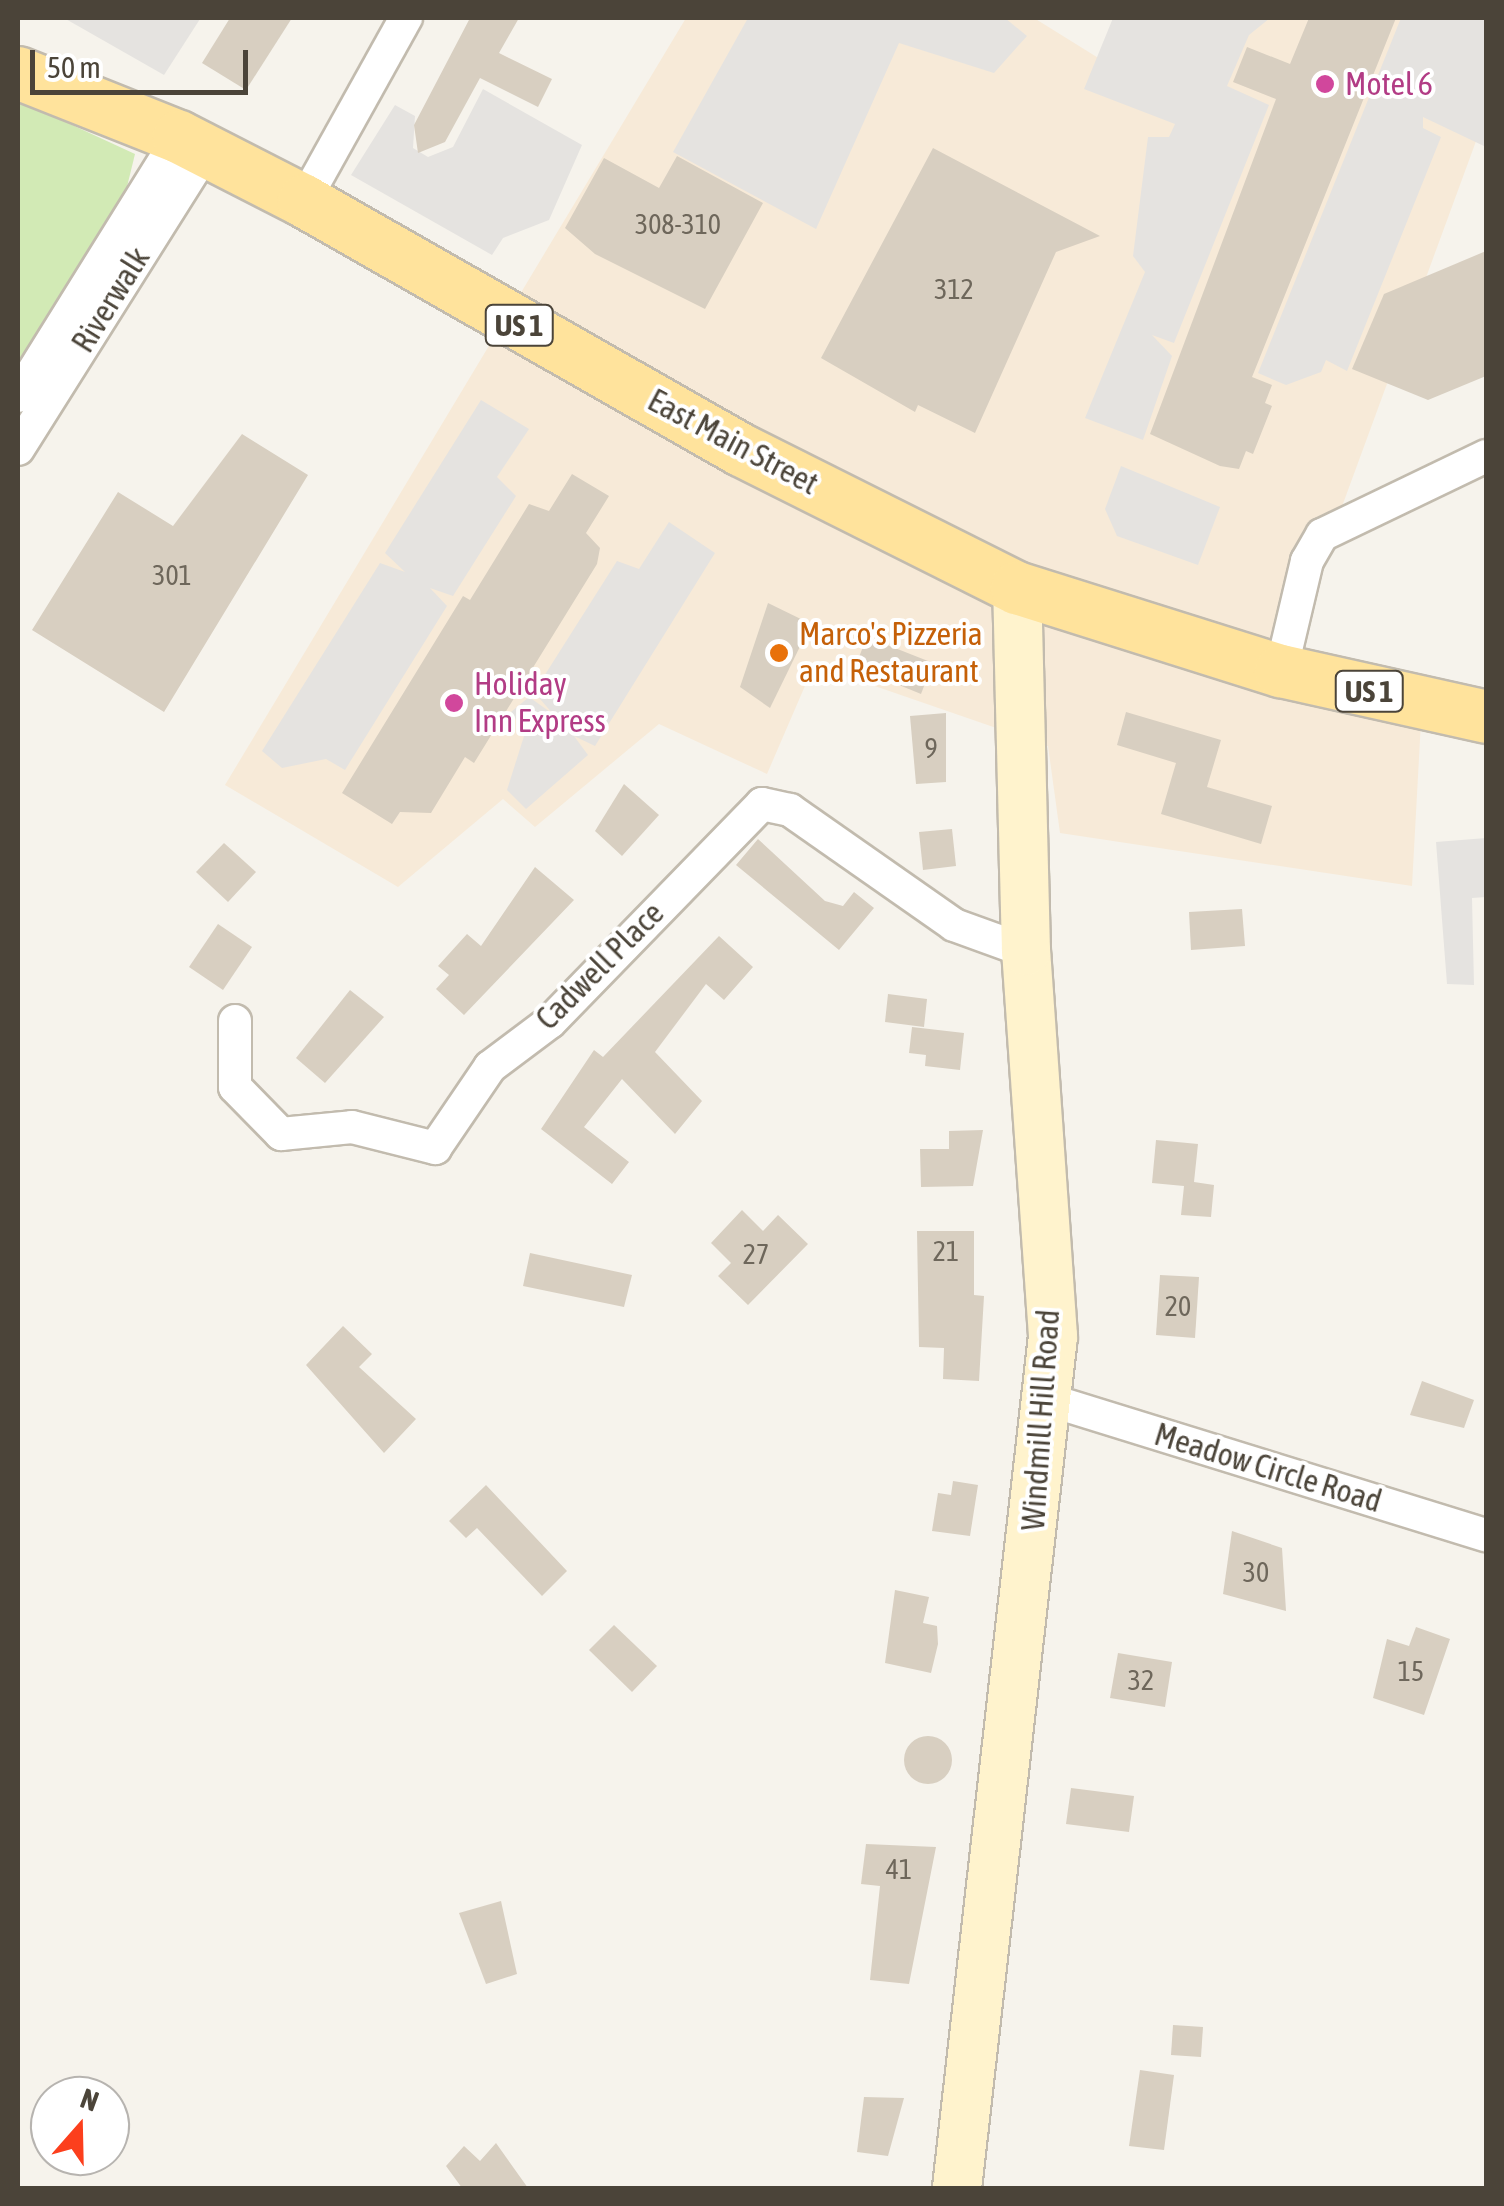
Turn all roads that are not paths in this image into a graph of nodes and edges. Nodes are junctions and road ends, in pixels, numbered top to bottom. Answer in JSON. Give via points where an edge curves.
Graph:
{"nodes":[{"id":1,"x":406,"y":18,"type":"edge"},
{"id":2,"x":18,"y":73,"type":"edge"},
{"id":3,"x":192,"y":144,"type":"junction"},
{"id":4,"x":304,"y":202,"type":"junction"},
{"id":5,"x":18,"y":396,"type":"edge"},
{"id":6,"x":18,"y":449,"type":"edge"},
{"id":7,"x":1486,"y":456,"type":"edge"},
{"id":8,"x":1016,"y":588,"type":"junction"},
{"id":9,"x":1282,"y":671,"type":"junction"},
{"id":10,"x":1486,"y":717,"type":"edge"},
{"id":11,"x":1026,"y":951,"type":"junction"},
{"id":12,"x":235,"y":1021,"type":"dead end"},
{"id":13,"x":1049,"y":1400,"type":"junction"},
{"id":14,"x":1486,"y":1535,"type":"edge"},
{"id":15,"x":957,"y":2188,"type":"edge"}],
"edges":[{"from":1,"to":4,"type":"street"},
{"from":2,"to":3,"type":"main road","name":"East Main Street","number":"US 1"},
{"from":3,"to":4,"type":"main road","name":"East Main Street","number":"US 1"},
{"from":3,"to":5,"type":"street","name":"Riverwalk"},
{"from":3,"to":6,"type":"street","name":"Riverwalk"},
{"from":4,"to":8,"type":"main road","name":"East Main Street","number":"US 1","via":[[742,450]]},
{"from":7,"to":9,"type":"street","via":[[1322,535],[1307,561]]},
{"from":8,"to":9,"type":"main road","name":"East Main Street","number":"US 1"},
{"from":8,"to":11,"type":"street","name":"Windmill Hill Road"},
{"from":9,"to":10,"type":"main road","name":"East Main Street","number":"US 1"},
{"from":11,"to":12,"type":"street","name":"Cadwell Place","via":[[954,925],[790,810],[762,804],[550,1022],[490,1067],[435,1148],[352,1128],[281,1134],[235,1088]]},
{"from":11,"to":13,"type":"street","name":"Windmill Hill Road","via":[[1053,1336]]},
{"from":13,"to":14,"type":"street","name":"Meadow Circle Road"},
{"from":13,"to":15,"type":"street","name":"Windmill Hill Road"}]}
